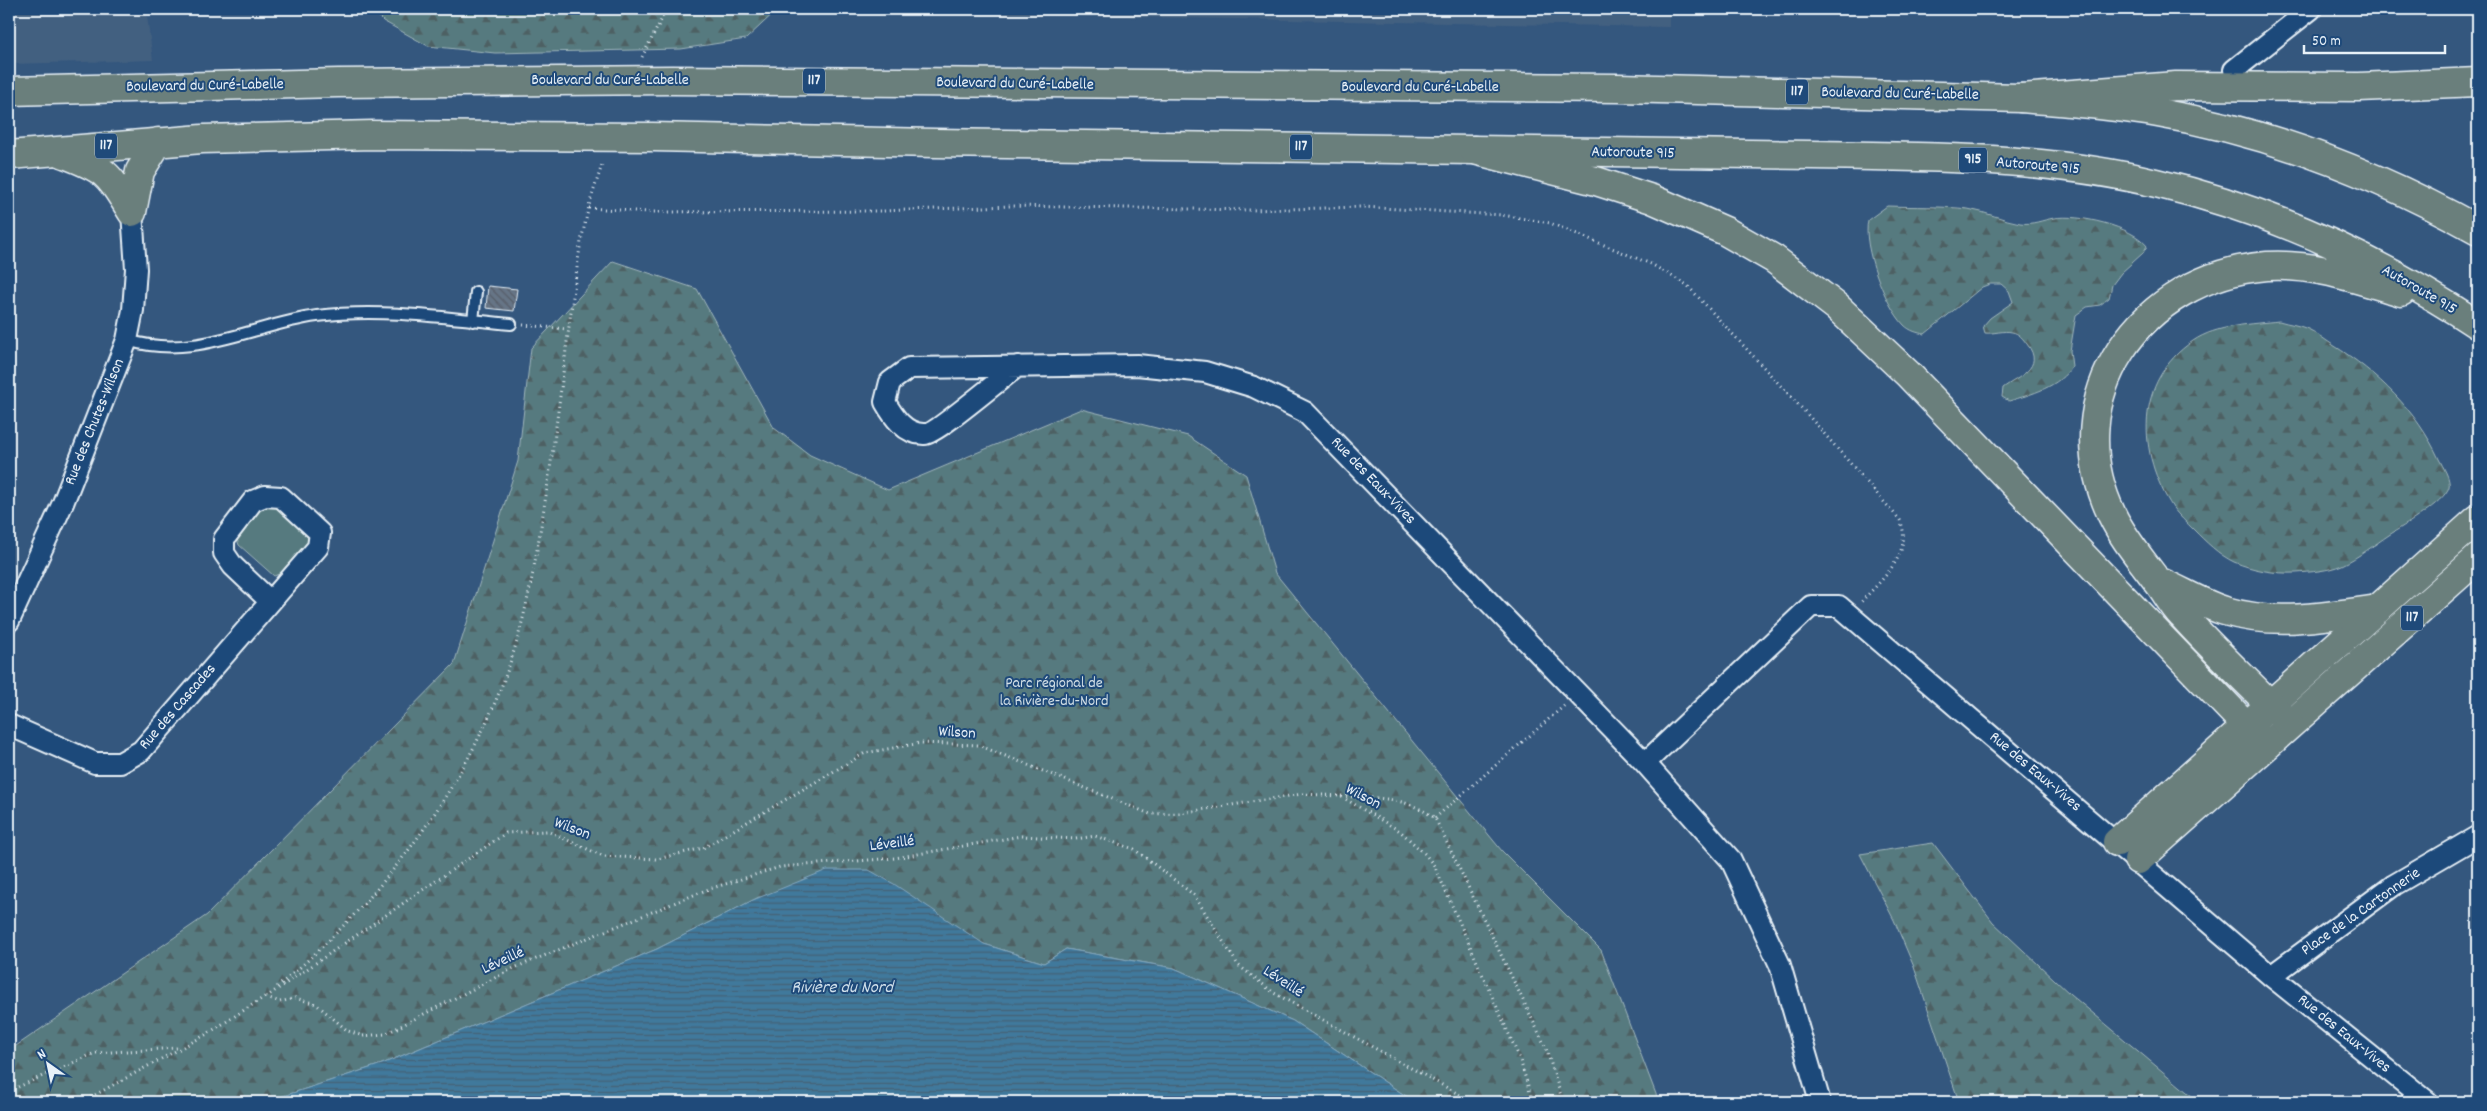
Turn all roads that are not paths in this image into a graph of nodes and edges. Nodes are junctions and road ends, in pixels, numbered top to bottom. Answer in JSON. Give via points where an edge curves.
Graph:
{"nodes":[{"id":1,"x":2311,"y":9,"type":"edge"},
{"id":2,"x":2224,"y":78,"type":"junction"},
{"id":3,"x":2478,"y":82,"type":"edge"},
{"id":4,"x":9,"y":91,"type":"edge"},
{"id":5,"x":2022,"y":98,"type":"junction"},
{"id":6,"x":158,"y":142,"type":"junction"},
{"id":7,"x":55,"y":150,"type":"junction"},
{"id":8,"x":1474,"y":150,"type":"junction"},
{"id":9,"x":9,"y":155,"type":"edge"},
{"id":10,"x":132,"y":212,"type":"junction"},
{"id":11,"x":2478,"y":230,"type":"edge"},
{"id":12,"x":476,"y":292,"type":"dead end"},
{"id":13,"x":2444,"y":304,"type":"junction"},
{"id":14,"x":473,"y":321,"type":"junction"},
{"id":15,"x":511,"y":324,"type":"dead end"},
{"id":16,"x":2478,"y":325,"type":"edge"},
{"id":17,"x":127,"y":340,"type":"junction"},
{"id":18,"x":1018,"y":366,"type":"junction"},
{"id":19,"x":2478,"y":519,"type":"edge"},
{"id":20,"x":2478,"y":558,"type":"edge"},
{"id":21,"x":2158,"y":581,"type":"junction"},
{"id":22,"x":270,"y":601,"type":"junction"},
{"id":23,"x":2378,"y":609,"type":"junction"},
{"id":24,"x":9,"y":621,"type":"edge"},
{"id":25,"x":2270,"y":704,"type":"junction"},
{"id":26,"x":2289,"y":724,"type":"junction"},
{"id":27,"x":9,"y":725,"type":"edge"},
{"id":28,"x":2246,"y":725,"type":"junction"},
{"id":29,"x":2265,"y":745,"type":"junction"},
{"id":30,"x":1645,"y":763,"type":"junction"},
{"id":31,"x":2478,"y":836,"type":"edge"},
{"id":32,"x":2117,"y":842,"type":"junction"},
{"id":33,"x":2138,"y":860,"type":"junction"},
{"id":34,"x":2271,"y":976,"type":"junction"},
{"id":35,"x":1820,"y":1102,"type":"edge"},
{"id":36,"x":2428,"y":1102,"type":"edge"}],
"edges":[{"from":1,"to":2,"type":"street"},
{"from":2,"to":3,"type":"main road","via":[[2386,86]]},
{"from":2,"to":5,"type":"main road","via":[[2176,86]]},
{"from":4,"to":5,"type":"main road","name":"Boulevard du Curé-Labelle","number":"117","via":[[672,80],[1619,88]]},
{"from":5,"to":11,"type":"main road","via":[[2131,109],[2248,134],[2371,178]]},
{"from":6,"to":7,"type":"main road","number":"117"},
{"from":6,"to":8,"type":"main road","number":"117","via":[[320,135],[526,135]]},
{"from":6,"to":10,"type":"main road","via":[[140,172]]},
{"from":7,"to":9,"type":"main road","number":"117"},
{"from":7,"to":10,"type":"main road","via":[[97,166],[106,173]]},
{"from":8,"to":13,"type":"main road","name":"Autoroute 915","number":"915","via":[[1910,158],[2002,162],[2103,172],[2200,194],[2274,219],[2363,259]]},
{"from":8,"to":28,"type":"main road","via":[[1596,181],[1672,207],[1749,244],[1794,273],[1877,344]]},
{"from":10,"to":17,"type":"street","name":"Rue des Chutes-Wilson","via":[[136,269]]},
{"from":12,"to":14,"type":"lane"},
{"from":13,"to":16,"type":"main road","name":"Autoroute 915","number":"915"},
{"from":13,"to":21,"type":"main road","via":[[2322,269],[2267,266],[2232,272],[2197,284],[2147,318],[2122,348],[2106,378],[2094,421],[2094,455],[2101,490],[2111,515],[2134,553]]},
{"from":14,"to":15,"type":"lane"},
{"from":14,"to":17,"type":"lane","via":[[346,313],[292,321],[179,347],[162,348]]},
{"from":17,"to":24,"type":"street","name":"Rue des Chutes-Wilson","via":[[67,494]]},
{"from":18,"to":18,"type":"street","name":"Rue des Eaux-Vives","via":[[909,368],[890,382],[885,402],[895,420],[914,432],[926,435],[944,425]]},
{"from":18,"to":30,"type":"street","name":"Rue des Eaux-Vives","via":[[1138,365],[1205,372],[1254,387],[1305,412]]},
{"from":19,"to":23,"type":"main road"},
{"from":20,"to":26,"type":"main road","number":"117","via":[[2346,678]]},
{"from":21,"to":23,"type":"main road","via":[[2223,610],[2262,619],[2306,619]]},
{"from":21,"to":25,"type":"main road","via":[[2180,614]]},
{"from":22,"to":22,"type":"street","name":"Rue des Cascades","via":[[318,547],[320,533],[281,497],[265,496],[253,501],[224,539],[224,553]]},
{"from":22,"to":27,"type":"street","name":"Rue des Cascades","via":[[141,752],[120,762],[94,763]]},
{"from":23,"to":25,"type":"main road"},
{"from":25,"to":26,"type":"main road"},
{"from":25,"to":28,"type":"main road"},
{"from":26,"to":29,"type":"main road","number":"117"},
{"from":28,"to":29,"type":"main road"},
{"from":28,"to":32,"type":"main road"},
{"from":29,"to":33,"type":"main road","number":"117"},
{"from":30,"to":32,"type":"street","name":"Rue des Eaux-Vives","via":[[1811,606],[1839,606]]},
{"from":30,"to":35,"type":"street","name":"Rue des Eaux-Vives","via":[[1731,860],[1780,965]]},
{"from":31,"to":34,"type":"street","name":"Place de la Cartonnerie","via":[[2394,885]]},
{"from":32,"to":33,"type":"street","name":"Rue des Eaux-Vives"},
{"from":33,"to":34,"type":"street","name":"Rue des Eaux-Vives"},
{"from":34,"to":36,"type":"street","name":"Rue des Eaux-Vives"}]}
